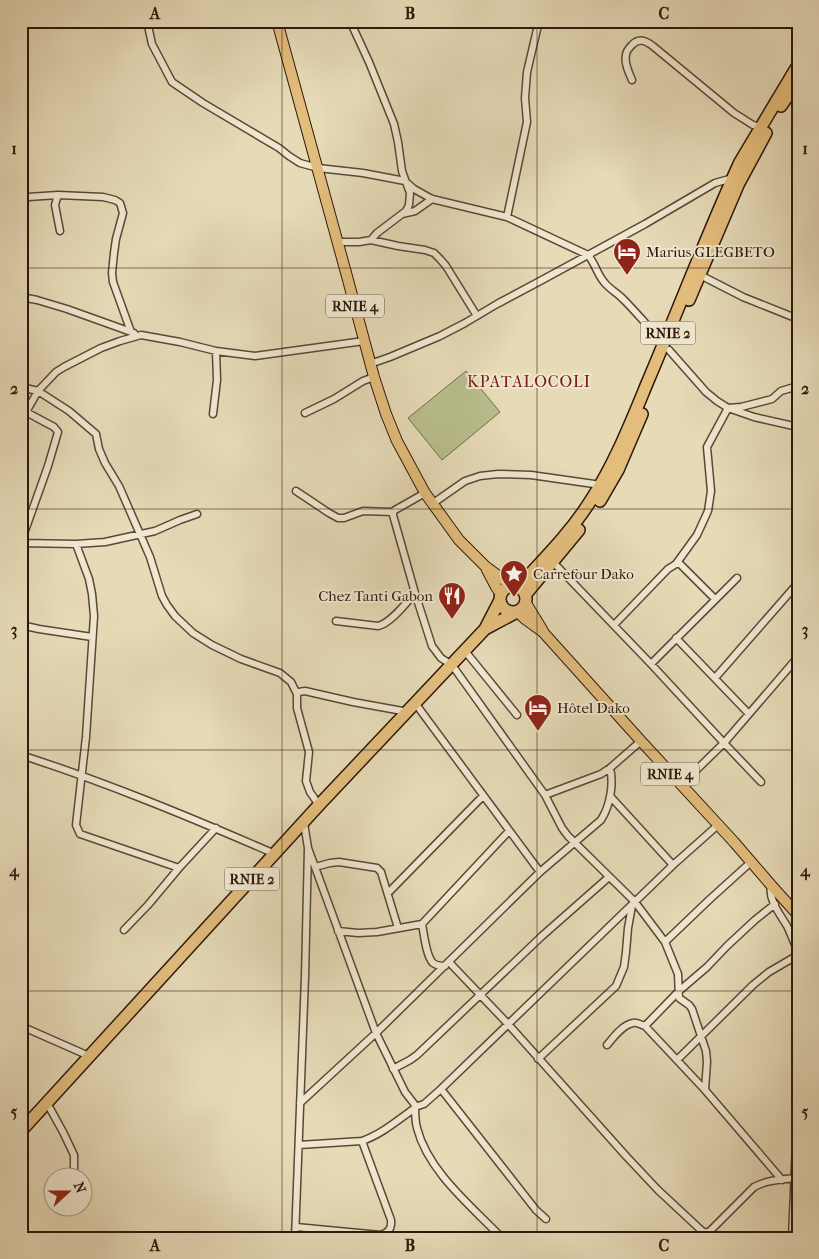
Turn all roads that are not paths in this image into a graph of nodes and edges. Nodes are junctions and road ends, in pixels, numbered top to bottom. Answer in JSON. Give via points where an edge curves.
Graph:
{"nodes":[{"id":1,"x":147,"y":21,"type":"edge"},
{"id":2,"x":277,"y":21,"type":"edge"},
{"id":3,"x":539,"y":21,"type":"edge"},
{"id":4,"x":352,"y":22,"type":"edge"},
{"id":5,"x":798,"y":65,"type":"edge"},
{"id":6,"x":632,"y":80,"type":"dead end"},
{"id":7,"x":798,"y":81,"type":"edge"},
{"id":8,"x":760,"y":128,"type":"junction"},
{"id":9,"x":318,"y":168,"type":"junction"},
{"id":10,"x":736,"y":179,"type":"junction"},
{"id":11,"x":406,"y":182,"type":"junction"},
{"id":12,"x":21,"y":195,"type":"edge"},
{"id":13,"x":58,"y":195,"type":"junction"},
{"id":14,"x":432,"y":198,"type":"junction"},
{"id":15,"x":402,"y":214,"type":"junction"},
{"id":16,"x":507,"y":217,"type":"junction"},
{"id":17,"x":60,"y":231,"type":"dead end"},
{"id":18,"x":371,"y":240,"type":"junction"},
{"id":19,"x":338,"y":242,"type":"junction"},
{"id":20,"x":588,"y":255,"type":"junction"},
{"id":21,"x":700,"y":275,"type":"junction"},
{"id":22,"x":21,"y":297,"type":"edge"},
{"id":23,"x":477,"y":316,"type":"junction"},
{"id":24,"x":798,"y":319,"type":"edge"},
{"id":25,"x":131,"y":332,"type":"junction"},
{"id":26,"x":141,"y":336,"type":"junction"},
{"id":27,"x":364,"y":341,"type":"junction"},
{"id":28,"x":666,"y":347,"type":"junction"},
{"id":29,"x":216,"y":351,"type":"junction"},
{"id":30,"x":370,"y":364,"type":"junction"},
{"id":31,"x":374,"y":377,"type":"junction"},
{"id":32,"x":798,"y":386,"type":"edge"},
{"id":33,"x":21,"y":387,"type":"edge"},
{"id":34,"x":38,"y":391,"type":"junction"},
{"id":35,"x":728,"y":408,"type":"junction"},
{"id":36,"x":26,"y":412,"type":"junction"},
{"id":37,"x":305,"y":413,"type":"dead end"},
{"id":38,"x":213,"y":414,"type":"dead end"},
{"id":39,"x":21,"y":422,"type":"edge"},
{"id":40,"x":798,"y":427,"type":"edge"},
{"id":41,"x":601,"y":485,"type":"junction"},
{"id":42,"x":296,"y":491,"type":"dead end"},
{"id":43,"x":425,"y":493,"type":"junction"},
{"id":44,"x":432,"y":504,"type":"junction"},
{"id":45,"x":393,"y":512,"type":"junction"},
{"id":46,"x":197,"y":514,"type":"dead end"},
{"id":47,"x":140,"y":535,"type":"junction"},
{"id":48,"x":21,"y":543,"type":"edge"},
{"id":49,"x":76,"y":544,"type":"junction"},
{"id":50,"x":553,"y":562,"type":"junction"},
{"id":51,"x":676,"y":564,"type":"junction"},
{"id":52,"x":485,"y":566,"type":"junction"},
{"id":53,"x":737,"y":578,"type":"dead end"},
{"id":54,"x":798,"y":583,"type":"edge"},
{"id":55,"x":521,"y":592,"type":"junction"},
{"id":56,"x":415,"y":593,"type":"junction"},
{"id":57,"x":500,"y":597,"type":"junction"},
{"id":58,"x":715,"y":599,"type":"junction"},
{"id":59,"x":516,"y":612,"type":"junction"},
{"id":60,"x":336,"y":621,"type":"dead end"},
{"id":61,"x":21,"y":624,"type":"edge"},
{"id":62,"x":614,"y":625,"type":"junction"},
{"id":63,"x":485,"y":629,"type":"junction"},
{"id":64,"x":543,"y":632,"type":"junction"},
{"id":65,"x":92,"y":637,"type":"junction"},
{"id":66,"x":676,"y":638,"type":"junction"},
{"id":67,"x":465,"y":651,"type":"junction"},
{"id":68,"x":798,"y":657,"type":"edge"},
{"id":69,"x":452,"y":664,"type":"junction"},
{"id":70,"x":651,"y":664,"type":"junction"},
{"id":71,"x":715,"y":678,"type":"junction"},
{"id":72,"x":297,"y":694,"type":"junction"},
{"id":73,"x":412,"y":708,"type":"junction"},
{"id":74,"x":750,"y":714,"type":"junction"},
{"id":75,"x":517,"y":715,"type":"dead end"},
{"id":76,"x":641,"y":741,"type":"junction"},
{"id":77,"x":724,"y":743,"type":"junction"},
{"id":78,"x":21,"y":755,"type":"edge"},
{"id":79,"x":610,"y":768,"type":"junction"},
{"id":80,"x":81,"y":775,"type":"junction"},
{"id":81,"x":761,"y":782,"type":"dead end"},
{"id":82,"x":681,"y":785,"type":"junction"},
{"id":83,"x":545,"y":795,"type":"junction"},
{"id":84,"x":484,"y":796,"type":"junction"},
{"id":85,"x":610,"y":796,"type":"junction"},
{"id":86,"x":319,"y":805,"type":"junction"},
{"id":87,"x":304,"y":823,"type":"junction"},
{"id":88,"x":718,"y":825,"type":"junction"},
{"id":89,"x":216,"y":828,"type":"junction"},
{"id":90,"x":509,"y":831,"type":"junction"},
{"id":91,"x":575,"y":843,"type":"junction"},
{"id":92,"x":308,"y":848,"type":"junction"},
{"id":93,"x":275,"y":854,"type":"junction"},
{"id":94,"x":751,"y":862,"type":"junction"},
{"id":95,"x":673,"y":865,"type":"junction"},
{"id":96,"x":315,"y":867,"type":"junction"},
{"id":97,"x":179,"y":868,"type":"junction"},
{"id":98,"x":540,"y":872,"type":"junction"},
{"id":99,"x":609,"y":877,"type":"junction"},
{"id":100,"x":771,"y":886,"type":"junction"},
{"id":101,"x":388,"y":893,"type":"junction"},
{"id":102,"x":634,"y":904,"type":"junction"},
{"id":103,"x":774,"y":904,"type":"junction"},
{"id":104,"x":798,"y":915,"type":"edge"},
{"id":105,"x":422,"y":924,"type":"junction"},
{"id":106,"x":398,"y":928,"type":"junction"},
{"id":107,"x":124,"y":930,"type":"dead end"},
{"id":108,"x":338,"y":931,"type":"junction"},
{"id":109,"x":666,"y":942,"type":"junction"},
{"id":110,"x":798,"y":953,"type":"edge"},
{"id":111,"x":447,"y":964,"type":"junction"},
{"id":112,"x":679,"y":991,"type":"junction"},
{"id":113,"x":480,"y":994,"type":"junction"},
{"id":114,"x":508,"y":1024,"type":"junction"},
{"id":115,"x":21,"y":1026,"type":"edge"},
{"id":116,"x":645,"y":1026,"type":"junction"},
{"id":117,"x":376,"y":1033,"type":"junction"},
{"id":118,"x":701,"y":1035,"type":"junction"},
{"id":119,"x":607,"y":1045,"type":"dead end"},
{"id":120,"x":89,"y":1056,"type":"junction"},
{"id":121,"x":538,"y":1059,"type":"junction"},
{"id":122,"x":677,"y":1060,"type":"junction"},
{"id":123,"x":393,"y":1069,"type":"junction"},
{"id":124,"x":440,"y":1090,"type":"junction"},
{"id":125,"x":705,"y":1090,"type":"junction"},
{"id":126,"x":798,"y":1096,"type":"edge"},
{"id":127,"x":300,"y":1102,"type":"junction"},
{"id":128,"x":47,"y":1103,"type":"junction"},
{"id":129,"x":415,"y":1106,"type":"junction"},
{"id":130,"x":21,"y":1131,"type":"edge"},
{"id":131,"x":362,"y":1141,"type":"junction"},
{"id":132,"x":299,"y":1145,"type":"junction"},
{"id":133,"x":74,"y":1166,"type":"edge"},
{"id":134,"x":794,"y":1178,"type":"junction"},
{"id":135,"x":782,"y":1180,"type":"junction"},
{"id":136,"x":546,"y":1219,"type":"dead end"},
{"id":137,"x":296,"y":1227,"type":"junction"},
{"id":138,"x":500,"y":1236,"type":"dead end"},
{"id":139,"x":295,"y":1238,"type":"edge"},
{"id":140,"x":792,"y":1238,"type":"edge"}],
"edges":[{"from":1,"to":9,"type":"street","via":[[152,44],[174,84],[293,159]]},
{"from":2,"to":9,"type":"main road","number":"RNIE 4"},
{"from":3,"to":16,"type":"street","via":[[527,72],[526,130]]},
{"from":4,"to":11,"type":"street","via":[[394,124]]},
{"from":5,"to":8,"type":"highway","number":"RNIE 2"},
{"from":6,"to":8,"type":"street","via":[[626,54],[635,42],[644,41],[734,113]]},
{"from":7,"to":10,"type":"highway","number":"RNIE 2"},
{"from":8,"to":10,"type":"highway","number":"RNIE 2","via":[[740,162]]},
{"from":9,"to":11,"type":"street"},
{"from":9,"to":19,"type":"main road","number":"RNIE 4"},
{"from":10,"to":20,"type":"street","via":[[715,183]]},
{"from":10,"to":21,"type":"highway","number":"RNIE 2"},
{"from":10,"to":28,"type":"highway","number":"RNIE 2","via":[[697,261]]},
{"from":11,"to":14,"type":"street"},
{"from":11,"to":15,"type":"street","via":[[410,198],[406,212]]},
{"from":12,"to":13,"type":"street"},
{"from":13,"to":17,"type":"street","via":[[55,205]]},
{"from":13,"to":25,"type":"street","via":[[103,197],[120,203],[124,213],[116,239],[113,282]]},
{"from":14,"to":15,"type":"street","via":[[415,211]]},
{"from":14,"to":16,"type":"street"},
{"from":15,"to":18,"type":"street"},
{"from":16,"to":20,"type":"street"},
{"from":18,"to":19,"type":"street"},
{"from":18,"to":23,"type":"street","via":[[434,253],[446,266]]},
{"from":19,"to":27,"type":"main road","number":"RNIE 4"},
{"from":20,"to":23,"type":"street"},
{"from":20,"to":28,"type":"street","via":[[607,286],[623,298]]},
{"from":21,"to":24,"type":"street"},
{"from":21,"to":28,"type":"highway","number":"RNIE 2"},
{"from":22,"to":25,"type":"street","via":[[67,309]]},
{"from":23,"to":30,"type":"street","via":[[440,336]]},
{"from":25,"to":26,"type":"street"},
{"from":26,"to":29,"type":"street"},
{"from":26,"to":34,"type":"street","via":[[101,348],[64,367]]},
{"from":27,"to":29,"type":"street","via":[[255,356]]},
{"from":27,"to":30,"type":"main road","number":"RNIE 4"},
{"from":28,"to":35,"type":"street","via":[[706,392]]},
{"from":28,"to":41,"type":"highway","number":"RNIE 2"},
{"from":28,"to":50,"type":"highway","number":"RNIE 2","via":[[625,456],[596,507]]},
{"from":29,"to":38,"type":"street"},
{"from":30,"to":31,"type":"main road","number":"RNIE 4"},
{"from":31,"to":37,"type":"street"},
{"from":31,"to":43,"type":"main road","number":"RNIE 4","via":[[397,441]]},
{"from":32,"to":35,"type":"street","via":[[781,391],[772,399]]},
{"from":33,"to":34,"type":"street"},
{"from":34,"to":36,"type":"street"},
{"from":34,"to":47,"type":"street","via":[[96,434],[105,463],[119,486]]},
{"from":35,"to":40,"type":"street"},
{"from":35,"to":51,"type":"street","via":[[707,446],[711,491],[708,511],[697,535]]},
{"from":36,"to":39,"type":"street"},
{"from":36,"to":48,"type":"street","via":[[58,432]]},
{"from":41,"to":44,"type":"street","via":[[531,476],[480,476],[465,481]]},
{"from":41,"to":55,"type":"highway","number":"RNIE 2"},
{"from":42,"to":45,"type":"street","via":[[338,518],[363,511]]},
{"from":43,"to":44,"type":"main road","number":"RNIE 4"},
{"from":43,"to":45,"type":"street"},
{"from":44,"to":52,"type":"main road","number":"RNIE 4","via":[[459,540]]},
{"from":45,"to":56,"type":"street"},
{"from":46,"to":47,"type":"street"},
{"from":47,"to":49,"type":"street"},
{"from":47,"to":72,"type":"street","via":[[162,596],[175,616],[212,645],[280,673],[291,682]]},
{"from":48,"to":49,"type":"street"},
{"from":49,"to":65,"type":"street","via":[[92,594]]},
{"from":50,"to":55,"type":"highway","number":"RNIE 2"},
{"from":50,"to":62,"type":"street"},
{"from":51,"to":58,"type":"street","via":[[680,564]]},
{"from":51,"to":62,"type":"street"},
{"from":52,"to":55,"type":"main road","number":"RNIE 4"},
{"from":52,"to":57,"type":"main road","number":"RNIE 4"},
{"from":53,"to":58,"type":"street"},
{"from":54,"to":71,"type":"street"},
{"from":55,"to":57,"type":"highway","via":[[505,589]]},
{"from":55,"to":59,"type":"highway","via":[[523,609]]},
{"from":55,"to":64,"type":"main road","number":"RNIE 4"},
{"from":56,"to":60,"type":"street","via":[[382,626]]},
{"from":56,"to":69,"type":"street","via":[[432,646],[441,658]]},
{"from":57,"to":59,"type":"highway","via":[[504,610]]},
{"from":57,"to":63,"type":"highway"},
{"from":58,"to":66,"type":"street"},
{"from":59,"to":63,"type":"highway"},
{"from":59,"to":64,"type":"main road","number":"RNIE 4"},
{"from":61,"to":65,"type":"street"},
{"from":62,"to":70,"type":"street"},
{"from":63,"to":67,"type":"highway","number":"RNIE 2"},
{"from":64,"to":76,"type":"main road","number":"RNIE 4"},
{"from":65,"to":80,"type":"street"},
{"from":66,"to":70,"type":"street"},
{"from":66,"to":71,"type":"street"},
{"from":67,"to":69,"type":"highway","number":"RNIE 2"},
{"from":67,"to":75,"type":"street"},
{"from":68,"to":74,"type":"street"},
{"from":69,"to":73,"type":"highway","number":"RNIE 2"},
{"from":69,"to":83,"type":"street"},
{"from":70,"to":77,"type":"street"},
{"from":71,"to":74,"type":"street"},
{"from":72,"to":73,"type":"street","via":[[305,691],[352,702]]},
{"from":72,"to":86,"type":"street","via":[[297,708],[308,752],[306,781]]},
{"from":73,"to":84,"type":"street"},
{"from":73,"to":86,"type":"highway","number":"RNIE 2"},
{"from":74,"to":77,"type":"street"},
{"from":76,"to":79,"type":"street"},
{"from":76,"to":82,"type":"main road","number":"RNIE 4"},
{"from":77,"to":81,"type":"street"},
{"from":77,"to":82,"type":"street"},
{"from":78,"to":80,"type":"street"},
{"from":79,"to":83,"type":"street","via":[[595,777]]},
{"from":79,"to":85,"type":"street"},
{"from":80,"to":89,"type":"street"},
{"from":80,"to":97,"type":"street","via":[[76,826],[80,834]]},
{"from":82,"to":88,"type":"main road","number":"RNIE 4"},
{"from":83,"to":91,"type":"street","via":[[562,828]]},
{"from":84,"to":90,"type":"street"},
{"from":84,"to":101,"type":"street"},
{"from":85,"to":91,"type":"street","via":[[601,820]]},
{"from":85,"to":95,"type":"street"},
{"from":86,"to":87,"type":"highway","number":"RNIE 2"},
{"from":87,"to":92,"type":"street"},
{"from":87,"to":93,"type":"highway","number":"RNIE 2"},
{"from":88,"to":94,"type":"main road","number":"RNIE 4"},
{"from":88,"to":95,"type":"street"},
{"from":89,"to":93,"type":"street"},
{"from":89,"to":97,"type":"street"},
{"from":90,"to":98,"type":"street"},
{"from":90,"to":105,"type":"street"},
{"from":91,"to":98,"type":"street"},
{"from":91,"to":99,"type":"street"},
{"from":92,"to":96,"type":"street"},
{"from":92,"to":127,"type":"street"},
{"from":93,"to":120,"type":"highway","number":"RNIE 2"},
{"from":94,"to":100,"type":"main road","number":"RNIE 4"},
{"from":94,"to":109,"type":"street"},
{"from":95,"to":102,"type":"street"},
{"from":96,"to":101,"type":"street","via":[[339,862],[378,868]]},
{"from":96,"to":108,"type":"street"},
{"from":97,"to":107,"type":"street"},
{"from":98,"to":111,"type":"street"},
{"from":99,"to":102,"type":"street"},
{"from":99,"to":113,"type":"street"},
{"from":100,"to":103,"type":"street"},
{"from":100,"to":104,"type":"main road","number":"RNIE 4"},
{"from":101,"to":106,"type":"street"},
{"from":102,"to":109,"type":"street"},
{"from":102,"to":114,"type":"street"},
{"from":102,"to":121,"type":"street","via":[[624,967],[616,986]]},
{"from":103,"to":110,"type":"street"},
{"from":103,"to":112,"type":"street"},
{"from":105,"to":106,"type":"street"},
{"from":105,"to":111,"type":"street","via":[[432,962],[438,966]]},
{"from":106,"to":108,"type":"street","via":[[358,933]]},
{"from":108,"to":117,"type":"street"},
{"from":109,"to":112,"type":"street","via":[[678,974]]},
{"from":110,"to":118,"type":"street","via":[[753,985]]},
{"from":111,"to":113,"type":"street"},
{"from":111,"to":117,"type":"street"},
{"from":112,"to":116,"type":"street"},
{"from":112,"to":118,"type":"street","via":[[679,998],[692,1009]]},
{"from":113,"to":114,"type":"street"},
{"from":113,"to":123,"type":"street","via":[[417,1055]]},
{"from":114,"to":121,"type":"street"},
{"from":114,"to":124,"type":"street"},
{"from":115,"to":120,"type":"street"},
{"from":116,"to":119,"type":"street","via":[[632,1023]]},
{"from":116,"to":122,"type":"street"},
{"from":117,"to":123,"type":"street"},
{"from":117,"to":127,"type":"street"},
{"from":118,"to":122,"type":"street"},
{"from":118,"to":125,"type":"street","via":[[707,1056]]},
{"from":120,"to":128,"type":"highway","number":"RNIE 2"},
{"from":121,"to":135,"type":"street","via":[[646,1177],[702,1231],[710,1232],[754,1187]]},
{"from":122,"to":125,"type":"street"},
{"from":123,"to":129,"type":"street"},
{"from":124,"to":129,"type":"street","via":[[424,1104]]},
{"from":124,"to":136,"type":"street"},
{"from":125,"to":135,"type":"street"},
{"from":126,"to":134,"type":"street"},
{"from":127,"to":132,"type":"street"},
{"from":128,"to":130,"type":"highway","number":"RNIE 2"},
{"from":128,"to":133,"type":"street","via":[[74,1156]]},
{"from":129,"to":131,"type":"street","via":[[379,1134]]},
{"from":129,"to":138,"type":"street","via":[[417,1129],[431,1160]]},
{"from":131,"to":132,"type":"street"},
{"from":131,"to":137,"type":"street","via":[[391,1220],[389,1231],[380,1235]]},
{"from":132,"to":137,"type":"street"},
{"from":134,"to":135,"type":"street"},
{"from":134,"to":140,"type":"street"},
{"from":137,"to":139,"type":"street"}]}
